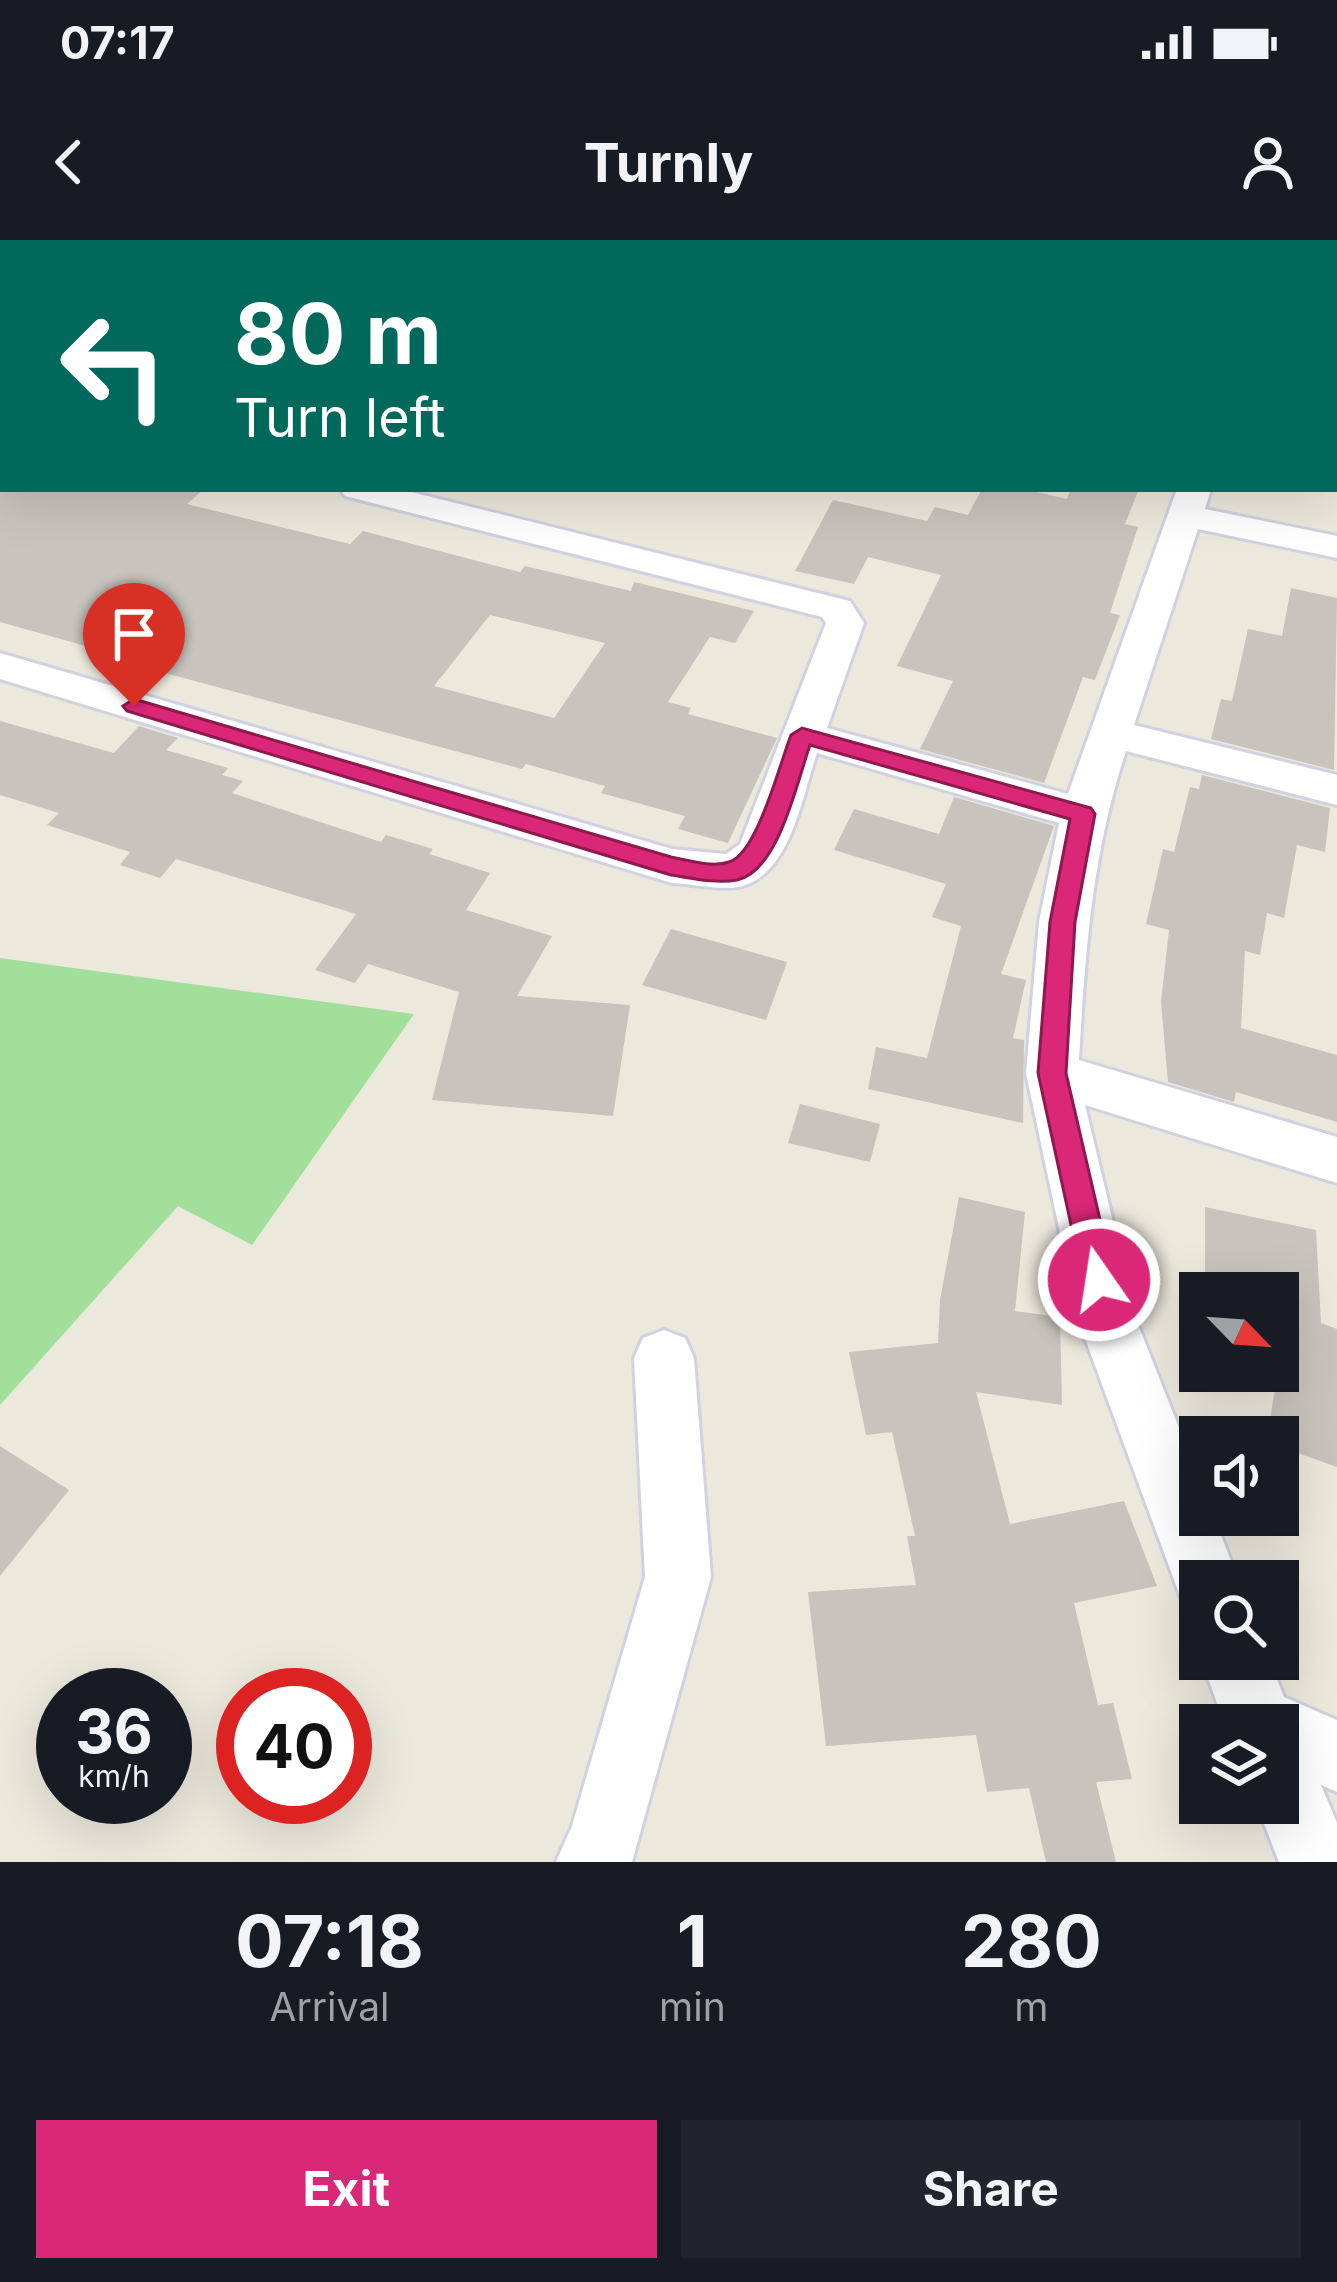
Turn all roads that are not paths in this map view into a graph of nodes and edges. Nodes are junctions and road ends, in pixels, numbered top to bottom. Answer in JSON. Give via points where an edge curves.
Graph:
{"nodes":[{"id":1,"x":369,"y":492,"type":"edge"},
{"id":2,"x":1191,"y":502,"type":"edge"},
{"id":3,"x":1337,"y":547,"type":"edge"},
{"id":4,"x":0,"y":666,"type":"edge"},
{"id":5,"x":1112,"y":734,"type":"junction"},
{"id":6,"x":802,"y":735,"type":"junction"},
{"id":7,"x":1337,"y":790,"type":"edge"},
{"id":8,"x":1083,"y":814,"type":"junction"},
{"id":9,"x":1052,"y":1073,"type":"junction"},
{"id":10,"x":1337,"y":1160,"type":"edge"},
{"id":11,"x":664,"y":1358,"type":"dead end"},
{"id":12,"x":1198,"y":1560,"type":"edge"},
{"id":13,"x":1299,"y":1739,"type":"edge"},
{"id":14,"x":1337,"y":1756,"type":"edge"},
{"id":15,"x":1299,"y":1817,"type":"edge"},
{"id":16,"x":593,"y":1862,"type":"edge"},
{"id":17,"x":1316,"y":1862,"type":"edge"}],
"edges":[{"from":1,"to":6,"type":"street","via":[[836,609],[845,622]]},
{"from":2,"to":3,"type":"street"},
{"from":2,"to":5,"type":"street"},
{"from":4,"to":6,"type":"street","via":[[671,866],[735,871],[759,853]]},
{"from":5,"to":7,"type":"street"},
{"from":5,"to":8,"type":"street"},
{"from":6,"to":8,"type":"street"},
{"from":8,"to":9,"type":"street","via":[[1063,922]]},
{"from":9,"to":10,"type":"street"},
{"from":9,"to":12,"type":"street","via":[[1108,1322]]},
{"from":11,"to":16,"type":"street","via":[[679,1576]]},
{"from":13,"to":14,"type":"street"},
{"from":15,"to":17,"type":"street"}]}
